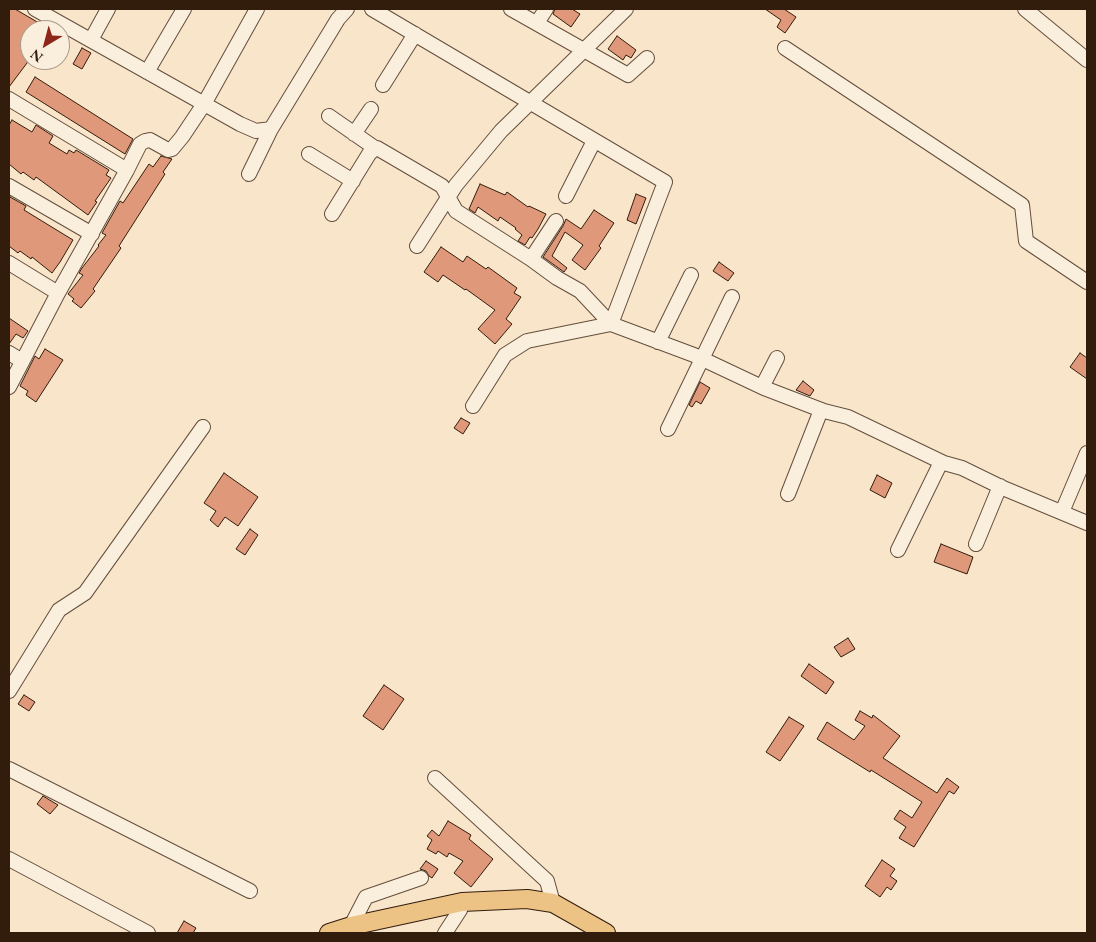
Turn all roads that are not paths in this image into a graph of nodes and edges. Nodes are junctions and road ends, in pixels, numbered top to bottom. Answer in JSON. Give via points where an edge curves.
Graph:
{"nodes":[{"id":1,"x":35,"y":9,"type":"edge"},
{"id":2,"x":108,"y":9,"type":"edge"},
{"id":3,"x":184,"y":9,"type":"edge"},
{"id":4,"x":256,"y":9,"type":"edge"},
{"id":5,"x":347,"y":9,"type":"edge"},
{"id":6,"x":372,"y":9,"type":"edge"},
{"id":7,"x":511,"y":9,"type":"edge"},
{"id":8,"x":546,"y":9,"type":"edge"},
{"id":9,"x":626,"y":9,"type":"edge"},
{"id":10,"x":1025,"y":9,"type":"edge"},
{"id":11,"x":537,"y":23,"type":"junction"},
{"id":12,"x":415,"y":34,"type":"junction"},
{"id":13,"x":91,"y":40,"type":"junction"},
{"id":14,"x":785,"y":48,"type":"dead end"},
{"id":15,"x":584,"y":50,"type":"junction"},
{"id":16,"x":647,"y":58,"type":"dead end"},
{"id":17,"x":1087,"y":60,"type":"edge"},
{"id":18,"x":147,"y":72,"type":"junction"},
{"id":19,"x":383,"y":86,"type":"dead end"},
{"id":20,"x":10,"y":102,"type":"edge"},
{"id":21,"x":531,"y":103,"type":"junction"},
{"id":22,"x":204,"y":104,"type":"junction"},
{"id":23,"x":371,"y":108,"type":"dead end"},
{"id":24,"x":329,"y":116,"type":"dead end"},
{"id":25,"x":271,"y":129,"type":"junction"},
{"id":26,"x":354,"y":134,"type":"junction"},
{"id":27,"x":594,"y":141,"type":"junction"},
{"id":28,"x":375,"y":148,"type":"junction"},
{"id":29,"x":309,"y":154,"type":"dead end"},
{"id":30,"x":127,"y":170,"type":"junction"},
{"id":31,"x":249,"y":174,"type":"dead end"},
{"id":32,"x":352,"y":180,"type":"junction"},
{"id":33,"x":9,"y":186,"type":"edge"},
{"id":34,"x":566,"y":196,"type":"dead end"},
{"id":35,"x":448,"y":198,"type":"junction"},
{"id":36,"x":332,"y":214,"type":"dead end"},
{"id":37,"x":556,"y":221,"type":"dead end"},
{"id":38,"x":92,"y":234,"type":"junction"},
{"id":39,"x":417,"y":246,"type":"dead end"},
{"id":40,"x":531,"y":259,"type":"junction"},
{"id":41,"x":9,"y":263,"type":"edge"},
{"id":42,"x":691,"y":275,"type":"dead end"},
{"id":43,"x":1087,"y":282,"type":"edge"},
{"id":44,"x":58,"y":293,"type":"junction"},
{"id":45,"x":732,"y":297,"type":"dead end"},
{"id":46,"x":611,"y":324,"type":"junction"},
{"id":47,"x":658,"y":342,"type":"junction"},
{"id":48,"x":9,"y":353,"type":"edge"},
{"id":49,"x":777,"y":358,"type":"dead end"},
{"id":50,"x":702,"y":359,"type":"junction"},
{"id":51,"x":22,"y":361,"type":"junction"},
{"id":52,"x":9,"y":387,"type":"edge"},
{"id":53,"x":762,"y":387,"type":"junction"},
{"id":54,"x":473,"y":406,"type":"dead end"},
{"id":55,"x":821,"y":410,"type":"junction"},
{"id":56,"x":203,"y":427,"type":"dead end"},
{"id":57,"x":668,"y":429,"type":"dead end"},
{"id":58,"x":1087,"y":453,"type":"edge"},
{"id":59,"x":941,"y":462,"type":"junction"},
{"id":60,"x":1000,"y":486,"type":"junction"},
{"id":61,"x":788,"y":494,"type":"dead end"},
{"id":62,"x":1062,"y":512,"type":"junction"},
{"id":63,"x":1087,"y":523,"type":"edge"},
{"id":64,"x":976,"y":544,"type":"dead end"},
{"id":65,"x":898,"y":550,"type":"dead end"},
{"id":66,"x":9,"y":691,"type":"edge"},
{"id":67,"x":9,"y":769,"type":"edge"},
{"id":68,"x":435,"y":778,"type":"dead end"},
{"id":69,"x":9,"y":860,"type":"edge"},
{"id":70,"x":421,"y":878,"type":"dead end"},
{"id":71,"x":250,"y":891,"type":"dead end"},
{"id":72,"x":462,"y":902,"type":"junction"},
{"id":73,"x":553,"y":903,"type":"junction"},
{"id":74,"x":351,"y":926,"type":"junction"},
{"id":75,"x":148,"y":933,"type":"edge"},
{"id":76,"x":328,"y":933,"type":"edge"},
{"id":77,"x":446,"y":933,"type":"edge"},
{"id":78,"x":606,"y":933,"type":"edge"}],
"edges":[{"from":1,"to":13,"type":"street"},
{"from":2,"to":13,"type":"street"},
{"from":3,"to":18,"type":"street"},
{"from":4,"to":22,"type":"street"},
{"from":5,"to":25,"type":"street"},
{"from":6,"to":12,"type":"street"},
{"from":7,"to":11,"type":"street"},
{"from":8,"to":11,"type":"street"},
{"from":9,"to":15,"type":"street"},
{"from":10,"to":17,"type":"street"},
{"from":11,"to":15,"type":"street"},
{"from":12,"to":19,"type":"street"},
{"from":12,"to":21,"type":"street"},
{"from":13,"to":18,"type":"street"},
{"from":14,"to":43,"type":"street","via":[[1022,205],[1026,241]]},
{"from":15,"to":16,"type":"street","via":[[628,75]]},
{"from":15,"to":21,"type":"street"},
{"from":18,"to":22,"type":"street"},
{"from":20,"to":30,"type":"street"},
{"from":21,"to":27,"type":"street"},
{"from":21,"to":35,"type":"street","via":[[501,131]]},
{"from":22,"to":25,"type":"street","via":[[256,131]]},
{"from":22,"to":30,"type":"street","via":[[172,149],[145,141],[140,144]]},
{"from":23,"to":26,"type":"street"},
{"from":24,"to":26,"type":"street"},
{"from":25,"to":31,"type":"street"},
{"from":26,"to":28,"type":"street"},
{"from":27,"to":34,"type":"street"},
{"from":27,"to":46,"type":"street","via":[[665,182]]},
{"from":28,"to":32,"type":"street"},
{"from":28,"to":35,"type":"street","via":[[442,186]]},
{"from":29,"to":32,"type":"street"},
{"from":30,"to":38,"type":"street"},
{"from":32,"to":36,"type":"street"},
{"from":33,"to":38,"type":"street"},
{"from":35,"to":39,"type":"street"},
{"from":35,"to":40,"type":"street","via":[[456,211]]},
{"from":37,"to":40,"type":"street"},
{"from":38,"to":44,"type":"street"},
{"from":40,"to":46,"type":"street","via":[[580,291]]},
{"from":41,"to":44,"type":"street"},
{"from":42,"to":47,"type":"street"},
{"from":44,"to":51,"type":"street"},
{"from":45,"to":50,"type":"street"},
{"from":46,"to":47,"type":"street"},
{"from":46,"to":54,"type":"street","via":[[527,341],[505,356]]},
{"from":47,"to":50,"type":"street"},
{"from":48,"to":51,"type":"street"},
{"from":49,"to":53,"type":"street"},
{"from":50,"to":53,"type":"street"},
{"from":50,"to":57,"type":"street"},
{"from":51,"to":52,"type":"street"},
{"from":53,"to":55,"type":"street"},
{"from":55,"to":59,"type":"street","via":[[848,417]]},
{"from":55,"to":61,"type":"street"},
{"from":56,"to":66,"type":"street","via":[[85,593],[59,610]]},
{"from":58,"to":62,"type":"street"},
{"from":59,"to":60,"type":"street"},
{"from":59,"to":65,"type":"street"},
{"from":60,"to":62,"type":"street"},
{"from":60,"to":64,"type":"street"},
{"from":62,"to":63,"type":"street"},
{"from":67,"to":71,"type":"street"},
{"from":68,"to":73,"type":"street","via":[[548,881]]},
{"from":69,"to":75,"type":"street"},
{"from":70,"to":74,"type":"street","via":[[366,897]]},
{"from":72,"to":73,"type":"main road","via":[[527,900]]},
{"from":72,"to":74,"type":"main road"},
{"from":72,"to":77,"type":"street"},
{"from":73,"to":78,"type":"main road"},
{"from":74,"to":76,"type":"main road"}]}
